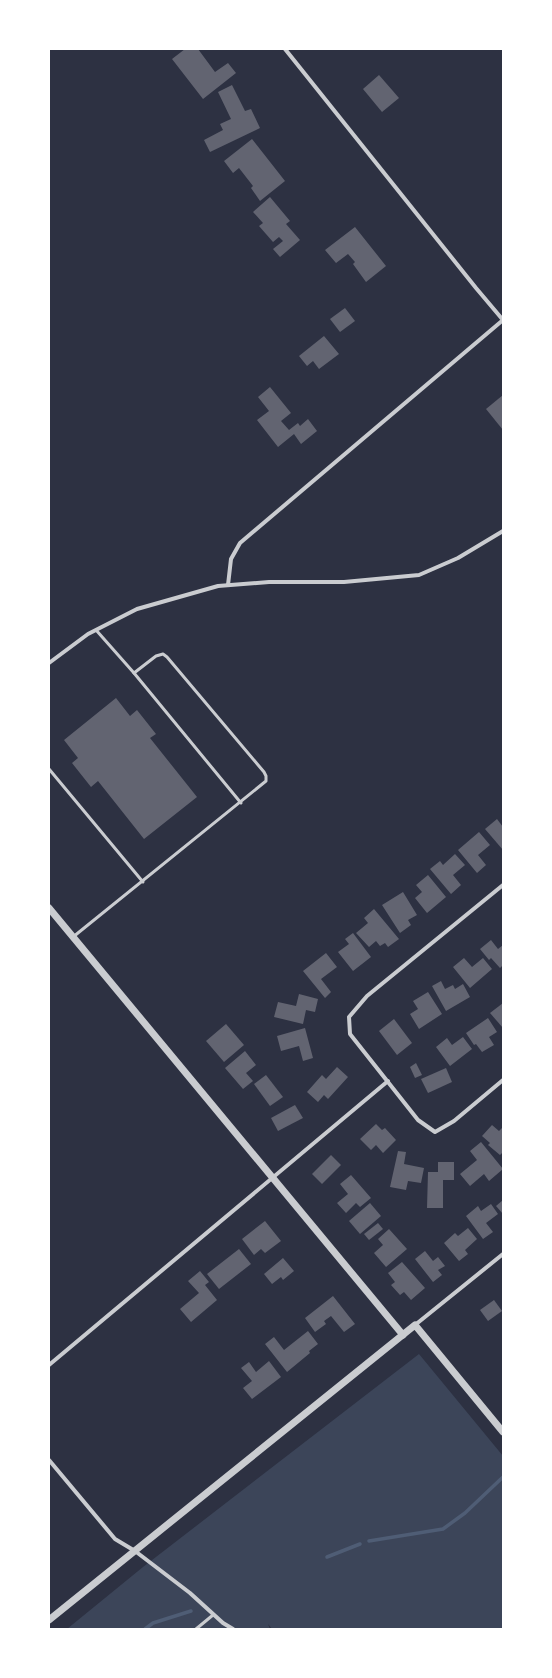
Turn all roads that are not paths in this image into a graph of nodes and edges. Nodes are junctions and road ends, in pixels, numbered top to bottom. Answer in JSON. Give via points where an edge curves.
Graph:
{"nodes":[{"id":1,"x":286,"y":49,"type":"edge"},
{"id":2,"x":503,"y":320,"type":"edge"},
{"id":3,"x":503,"y":531,"type":"edge"},
{"id":4,"x":228,"y":586,"type":"junction"},
{"id":5,"x":96,"y":630,"type":"junction"},
{"id":6,"x":49,"y":663,"type":"edge"},
{"id":7,"x":134,"y":673,"type":"junction"},
{"id":8,"x":49,"y":769,"type":"edge"},
{"id":9,"x":241,"y":803,"type":"junction"},
{"id":10,"x":143,"y":882,"type":"junction"},
{"id":11,"x":503,"y":885,"type":"edge"},
{"id":12,"x":49,"y":908,"type":"edge"},
{"id":13,"x":74,"y":937,"type":"junction"},
{"id":14,"x":503,"y":1080,"type":"edge"},
{"id":15,"x":388,"y":1081,"type":"junction"},
{"id":16,"x":272,"y":1177,"type":"junction"},
{"id":17,"x":503,"y":1254,"type":"edge"},
{"id":18,"x":415,"y":1325,"type":"junction"},
{"id":19,"x":403,"y":1335,"type":"junction"},
{"id":20,"x":49,"y":1365,"type":"edge"},
{"id":21,"x":503,"y":1432,"type":"edge"},
{"id":22,"x":49,"y":1460,"type":"edge"},
{"id":23,"x":135,"y":1551,"type":"junction"},
{"id":24,"x":213,"y":1614,"type":"junction"},
{"id":25,"x":49,"y":1620,"type":"edge"},
{"id":26,"x":196,"y":1629,"type":"edge"},
{"id":27,"x":233,"y":1629,"type":"edge"}],
"edges":[{"from":1,"to":2,"type":"street"},
{"from":2,"to":4,"type":"street","via":[[240,543],[231,559]]},
{"from":3,"to":4,"type":"street","via":[[458,558],[419,575],[344,582],[269,582]]},
{"from":4,"to":5,"type":"street","via":[[218,586],[137,609]]},
{"from":5,"to":6,"type":"street"},
{"from":5,"to":7,"type":"lane"},
{"from":7,"to":9,"type":"lane"},
{"from":7,"to":9,"type":"lane","via":[[156,656],[163,654],[167,657],[264,772],[266,781]]},
{"from":8,"to":10,"type":"lane"},
{"from":9,"to":10,"type":"lane"},
{"from":10,"to":13,"type":"lane"},
{"from":11,"to":15,"type":"street","via":[[367,996],[349,1017],[350,1034]]},
{"from":12,"to":13,"type":"street"},
{"from":13,"to":16,"type":"street"},
{"from":14,"to":15,"type":"street","via":[[454,1121],[435,1132],[418,1120]]},
{"from":15,"to":16,"type":"street"},
{"from":16,"to":19,"type":"street"},
{"from":16,"to":20,"type":"street"},
{"from":17,"to":18,"type":"street"},
{"from":18,"to":19,"type":"street"},
{"from":18,"to":21,"type":"street"},
{"from":19,"to":23,"type":"street"},
{"from":22,"to":23,"type":"street","via":[[115,1539]]},
{"from":23,"to":24,"type":"street"},
{"from":23,"to":25,"type":"street"},
{"from":24,"to":26,"type":"lane"},
{"from":24,"to":27,"type":"street"}]}
